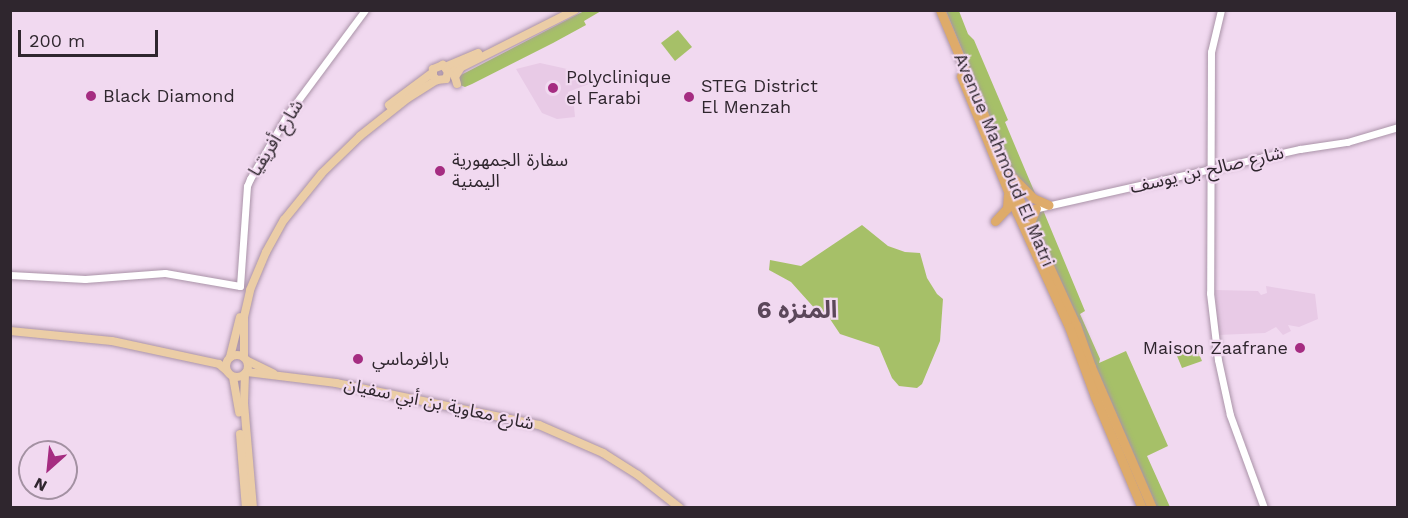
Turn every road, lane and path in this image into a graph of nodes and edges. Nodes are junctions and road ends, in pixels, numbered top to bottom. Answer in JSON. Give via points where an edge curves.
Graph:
{"nodes":[{"id":1,"x":365,"y":10,"type":"edge"},
{"id":2,"x":568,"y":10,"type":"edge"},
{"id":3,"x":575,"y":10,"type":"edge"},
{"id":4,"x":934,"y":10,"type":"edge"},
{"id":5,"x":940,"y":10,"type":"edge"},
{"id":6,"x":1221,"y":10,"type":"edge"},
{"id":7,"x":461,"y":67,"type":"junction"},
{"id":8,"x":447,"y":70,"type":"junction"},
{"id":9,"x":434,"y":77,"type":"junction"},
{"id":10,"x":457,"y":84,"type":"dead end"},
{"id":11,"x":1398,"y":127,"type":"edge"},
{"id":12,"x":1211,"y":169,"type":"junction"},
{"id":13,"x":1008,"y":171,"type":"junction"},
{"id":14,"x":1008,"y":190,"type":"junction"},
{"id":15,"x":1049,"y":205,"type":"junction"},
{"id":16,"x":1036,"y":208,"type":"junction"},
{"id":17,"x":1021,"y":212,"type":"junction"},
{"id":18,"x":995,"y":221,"type":"dead end"},
{"id":19,"x":1030,"y":223,"type":"junction"},
{"id":20,"x":10,"y":274,"type":"edge"},
{"id":21,"x":10,"y":332,"type":"edge"},
{"id":22,"x":229,"y":358,"type":"junction"},
{"id":23,"x":198,"y":359,"type":"junction"},
{"id":24,"x":246,"y":359,"type":"junction"},
{"id":25,"x":246,"y":373,"type":"junction"},
{"id":26,"x":230,"y":374,"type":"junction"},
{"id":27,"x":279,"y":375,"type":"junction"},
{"id":28,"x":261,"y":376,"type":"junction"},
{"id":29,"x":244,"y":403,"type":"junction"},
{"id":30,"x":246,"y":507,"type":"edge"},
{"id":31,"x":253,"y":507,"type":"edge"},
{"id":32,"x":680,"y":507,"type":"edge"},
{"id":33,"x":1142,"y":507,"type":"edge"},
{"id":34,"x":1152,"y":507,"type":"edge"},
{"id":35,"x":1264,"y":507,"type":"edge"}],
"edges":[{"from":1,"to":20,"type":"street","name":"شارع أفريقيا","via":[[288,115],[250,179],[240,285],[165,273],[86,279]]},
{"from":2,"to":8,"type":"main road"},
{"from":3,"to":7,"type":"main road"},
{"from":4,"to":14,"type":"highway","name":"Avenue Mahmoud El Matri"},
{"from":5,"to":13,"type":"highway","name":"Avenue Mahmoud El Matri"},
{"from":6,"to":12,"type":"street","via":[[1212,42]]},
{"from":7,"to":8,"type":"main road"},
{"from":7,"to":10,"type":"main road","via":[[455,77]]},
{"from":8,"to":9,"type":"main road","via":[[444,80]]},
{"from":8,"to":9,"type":"main road","via":[[436,66]]},
{"from":9,"to":22,"type":"main road","via":[[389,105],[340,148],[280,218],[252,273]]},
{"from":9,"to":24,"type":"main road","via":[[360,136],[322,173],[284,220],[250,290],[244,323]]},
{"from":11,"to":12,"type":"street","name":"شارع صالح بن يوسف","via":[[1347,142]]},
{"from":12,"to":15,"type":"street","name":"شارع صالح بن يوسف"},
{"from":12,"to":35,"type":"street","via":[[1210,293],[1218,360],[1230,416]]},
{"from":13,"to":15,"type":"highway","via":[[1033,198]]},
{"from":13,"to":17,"type":"highway","name":"Avenue Mahmoud El Matri"},
{"from":14,"to":17,"type":"highway","name":"Avenue Mahmoud El Matri"},
{"from":14,"to":18,"type":"highway","via":[[1007,208]]},
{"from":15,"to":16,"type":"street","name":"شارع صالح بن يوسف"},
{"from":16,"to":17,"type":"street","name":"شارع صالح بن يوسف"},
{"from":16,"to":19,"type":"highway"},
{"from":17,"to":19,"type":"highway","name":"Avenue Mahmoud El Matri"},
{"from":17,"to":33,"type":"highway","name":"Avenue Mahmoud El Matri","via":[[1030,242]]},
{"from":19,"to":34,"type":"highway","name":"Avenue Mahmoud El Matri"},
{"from":21,"to":23,"type":"main road","via":[[112,341]]},
{"from":22,"to":23,"type":"main road"},
{"from":22,"to":24,"type":"main road","via":[[236,355]]},
{"from":22,"to":26,"type":"main road"},
{"from":23,"to":26,"type":"main road","via":[[219,364]]},
{"from":24,"to":25,"type":"main road"},
{"from":24,"to":27,"type":"main road","via":[[263,371]]},
{"from":25,"to":26,"type":"main road"},
{"from":25,"to":28,"type":"main road","name":"شارع معاوية بن أبي سفيان"},
{"from":25,"to":29,"type":"main road"},
{"from":26,"to":30,"type":"main road","via":[[238,402]]},
{"from":27,"to":28,"type":"main road","name":"شارع معاوية بن أبي سفيان"},
{"from":27,"to":32,"type":"main road","name":"شارع معاوية بن أبي سفيان","via":[[539,424],[603,453]]},
{"from":28,"to":29,"type":"main road","via":[[250,382]]},
{"from":29,"to":31,"type":"main road"}]}
